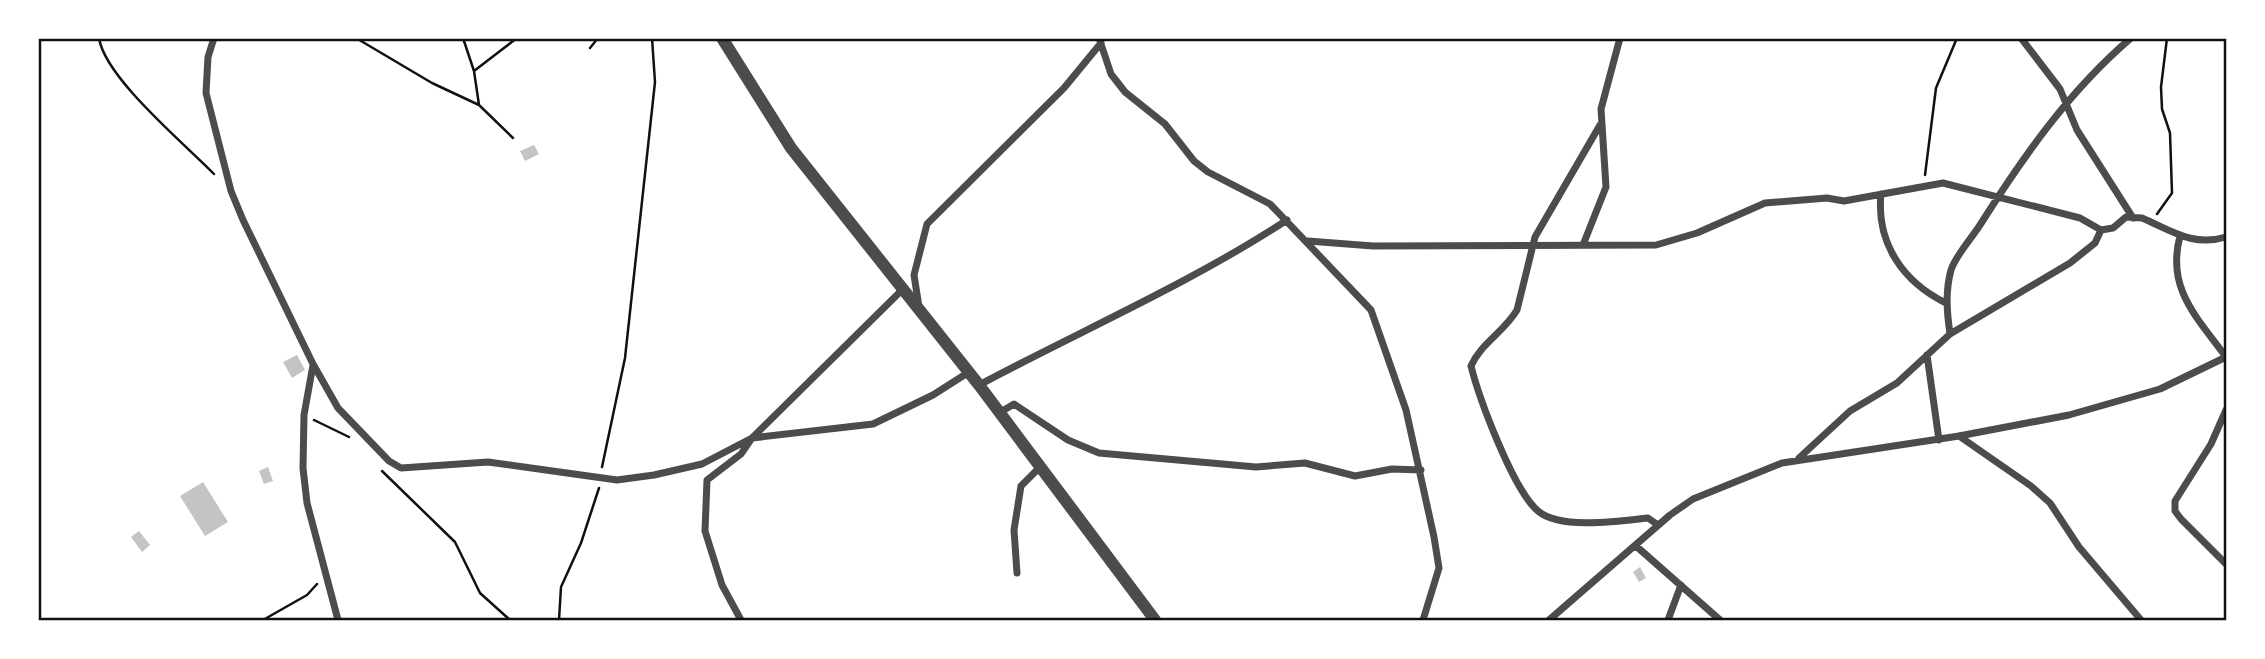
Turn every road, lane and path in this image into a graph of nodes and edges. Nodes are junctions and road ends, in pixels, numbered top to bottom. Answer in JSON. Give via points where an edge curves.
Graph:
{"nodes":[{"id":1,"x":99,"y":38,"type":"edge"},
{"id":2,"x":214,"y":38,"type":"edge"},
{"id":3,"x":356,"y":38,"type":"edge"},
{"id":4,"x":463,"y":38,"type":"edge"},
{"id":5,"x":517,"y":38,"type":"edge"},
{"id":6,"x":598,"y":38,"type":"edge"},
{"id":7,"x":652,"y":38,"type":"edge"},
{"id":8,"x":722,"y":38,"type":"edge"},
{"id":9,"x":1620,"y":38,"type":"edge"},
{"id":10,"x":1957,"y":38,"type":"edge"},
{"id":11,"x":2021,"y":38,"type":"edge"},
{"id":12,"x":2131,"y":38,"type":"edge"},
{"id":13,"x":2167,"y":38,"type":"edge"},
{"id":14,"x":1100,"y":41,"type":"edge"},
{"id":15,"x":590,"y":48,"type":"dead end"},
{"id":16,"x":474,"y":71,"type":"junction"},
{"id":17,"x":2067,"y":103,"type":"junction"},
{"id":18,"x":479,"y":106,"type":"junction"},
{"id":19,"x":1600,"y":125,"type":"junction"},
{"id":20,"x":513,"y":138,"type":"dead end"},
{"id":21,"x":1925,"y":185,"type":"junction"},
{"id":22,"x":231,"y":191,"type":"junction"},
{"id":23,"x":1881,"y":194,"type":"junction"},
{"id":24,"x":1999,"y":195,"type":"junction"},
{"id":25,"x":2133,"y":218,"type":"junction"},
{"id":26,"x":1287,"y":220,"type":"junction"},
{"id":27,"x":2151,"y":222,"type":"junction"},
{"id":28,"x":2101,"y":230,"type":"junction"},
{"id":29,"x":2180,"y":236,"type":"junction"},
{"id":30,"x":2225,"y":238,"type":"edge"},
{"id":31,"x":1308,"y":241,"type":"junction"},
{"id":32,"x":1583,"y":245,"type":"junction"},
{"id":33,"x":1532,"y":247,"type":"junction"},
{"id":34,"x":902,"y":290,"type":"junction"},
{"id":35,"x":1946,"y":303,"type":"junction"},
{"id":36,"x":920,"y":311,"type":"junction"},
{"id":37,"x":1950,"y":334,"type":"junction"},
{"id":38,"x":1927,"y":355,"type":"junction"},
{"id":39,"x":2226,"y":357,"type":"edge"},
{"id":40,"x":313,"y":364,"type":"junction"},
{"id":41,"x":969,"y":372,"type":"junction"},
{"id":42,"x":979,"y":385,"type":"junction"},
{"id":43,"x":2227,"y":411,"type":"edge"},
{"id":44,"x":999,"y":413,"type":"junction"},
{"id":45,"x":304,"y":415,"type":"junction"},
{"id":46,"x":1959,"y":436,"type":"junction"},
{"id":47,"x":752,"y":438,"type":"junction"},
{"id":48,"x":1939,"y":440,"type":"junction"},
{"id":49,"x":357,"y":441,"type":"dead end"},
{"id":50,"x":1799,"y":459,"type":"junction"},
{"id":51,"x":377,"y":463,"type":"dead end"},
{"id":52,"x":1040,"y":467,"type":"junction"},
{"id":53,"x":1421,"y":470,"type":"junction"},
{"id":54,"x":601,"y":476,"type":"junction"},
{"id":55,"x":1658,"y":526,"type":"junction"},
{"id":56,"x":1636,"y":546,"type":"junction"},
{"id":57,"x":2227,"y":564,"type":"edge"},
{"id":58,"x":322,"y":569,"type":"junction"},
{"id":59,"x":1017,"y":573,"type":"dead end"},
{"id":60,"x":1681,"y":585,"type":"junction"},
{"id":61,"x":263,"y":621,"type":"edge"},
{"id":62,"x":338,"y":621,"type":"edge"},
{"id":63,"x":510,"y":621,"type":"edge"},
{"id":64,"x":559,"y":621,"type":"edge"},
{"id":65,"x":741,"y":621,"type":"edge"},
{"id":66,"x":1155,"y":621,"type":"edge"},
{"id":67,"x":1423,"y":621,"type":"edge"},
{"id":68,"x":1549,"y":621,"type":"edge"},
{"id":69,"x":1668,"y":621,"type":"edge"},
{"id":70,"x":1720,"y":621,"type":"edge"},
{"id":71,"x":2141,"y":621,"type":"edge"}],
"edges":[{"from":1,"to":22,"type":"path","via":[[116,71],[148,110]]},
{"from":2,"to":22,"type":"street","via":[[206,93]]},
{"from":3,"to":18,"type":"path"},
{"from":4,"to":16,"type":"path"},
{"from":5,"to":16,"type":"path"},
{"from":6,"to":15,"type":"path"},
{"from":7,"to":54,"type":"path","via":[[655,82],[625,358]]},
{"from":8,"to":34,"type":"street","via":[[791,148]]},
{"from":9,"to":19,"type":"street"},
{"from":10,"to":21,"type":"path","via":[[1936,88],[1924,160]]},
{"from":11,"to":17,"type":"street"},
{"from":12,"to":17,"type":"street","via":[[2099,65]]},
{"from":13,"to":27,"type":"path","via":[[2161,87],[2170,133],[2172,194]]},
{"from":14,"to":26,"type":"street","via":[[1117,84],[1165,124],[1194,161],[1222,180],[1252,192]]},
{"from":14,"to":36,"type":"street","via":[[1063,88],[926,225],[914,275]]},
{"from":16,"to":18,"type":"path"},
{"from":17,"to":24,"type":"street","via":[[2012,171]]},
{"from":17,"to":25,"type":"street","via":[[2077,130]]},
{"from":18,"to":20,"type":"path"},
{"from":19,"to":32,"type":"street","via":[[1606,187]]},
{"from":19,"to":33,"type":"street"},
{"from":21,"to":23,"type":"street"},
{"from":21,"to":24,"type":"street","via":[[1943,183]]},
{"from":22,"to":40,"type":"street"},
{"from":23,"to":32,"type":"street","via":[[1844,201],[1765,203],[1697,233],[1656,245]]},
{"from":23,"to":35,"type":"street","via":[[1881,230],[1897,261],[1909,279]]},
{"from":24,"to":28,"type":"street","via":[[2080,218]]},
{"from":24,"to":35,"type":"street","via":[[1952,268]]},
{"from":25,"to":27,"type":"street"},
{"from":25,"to":28,"type":"street"},
{"from":26,"to":31,"type":"street"},
{"from":26,"to":42,"type":"street","via":[[1192,278]]},
{"from":27,"to":29,"type":"street"},
{"from":28,"to":37,"type":"street","via":[[2095,243],[2070,263]]},
{"from":29,"to":30,"type":"street","via":[[2203,242]]},
{"from":29,"to":39,"type":"street","via":[[2175,255],[2180,289]]},
{"from":31,"to":33,"type":"street"},
{"from":31,"to":53,"type":"street","via":[[1371,310],[1406,410]]},
{"from":32,"to":33,"type":"street"},
{"from":33,"to":55,"type":"street","via":[[1517,310],[1476,354],[1471,366],[1519,486],[1538,512],[1557,520],[1605,523],[1648,517]]},
{"from":34,"to":36,"type":"street"},
{"from":34,"to":47,"type":"street"},
{"from":35,"to":37,"type":"street"},
{"from":36,"to":41,"type":"street"},
{"from":37,"to":38,"type":"street"},
{"from":38,"to":48,"type":"street"},
{"from":38,"to":50,"type":"street","via":[[1897,383],[1850,411]]},
{"from":39,"to":46,"type":"street","via":[[2160,389],[2069,415]]},
{"from":40,"to":45,"type":"street"},
{"from":40,"to":54,"type":"street","via":[[338,408],[401,468],[488,461]]},
{"from":41,"to":42,"type":"street"},
{"from":41,"to":47,"type":"street","via":[[873,424]]},
{"from":42,"to":44,"type":"street"},
{"from":43,"to":57,"type":"street","via":[[2175,501],[2175,512]]},
{"from":44,"to":52,"type":"street"},
{"from":44,"to":53,"type":"street","via":[[1014,404],[1068,440],[1099,453],[1256,467],[1305,463],[1355,476],[1392,469]]},
{"from":45,"to":49,"type":"path"},
{"from":45,"to":58,"type":"street","via":[[307,503]]},
{"from":46,"to":48,"type":"street"},
{"from":46,"to":71,"type":"street","via":[[2050,503],[2079,547]]},
{"from":47,"to":54,"type":"street","via":[[702,464],[617,480]]},
{"from":47,"to":65,"type":"street","via":[[741,454],[707,480],[705,531],[722,585]]},
{"from":48,"to":50,"type":"street"},
{"from":50,"to":55,"type":"street","via":[[1693,499]]},
{"from":51,"to":63,"type":"path","via":[[455,542],[480,593]]},
{"from":52,"to":59,"type":"street","via":[[1021,486],[1014,530]]},
{"from":52,"to":66,"type":"street"},
{"from":53,"to":67,"type":"street","via":[[1438,568]]},
{"from":54,"to":64,"type":"path","via":[[589,522],[561,587]]},
{"from":55,"to":56,"type":"street"},
{"from":56,"to":60,"type":"street"},
{"from":56,"to":68,"type":"street"},
{"from":58,"to":61,"type":"path","via":[[307,595]]},
{"from":58,"to":62,"type":"street"},
{"from":60,"to":69,"type":"street"},
{"from":60,"to":70,"type":"street"}]}
